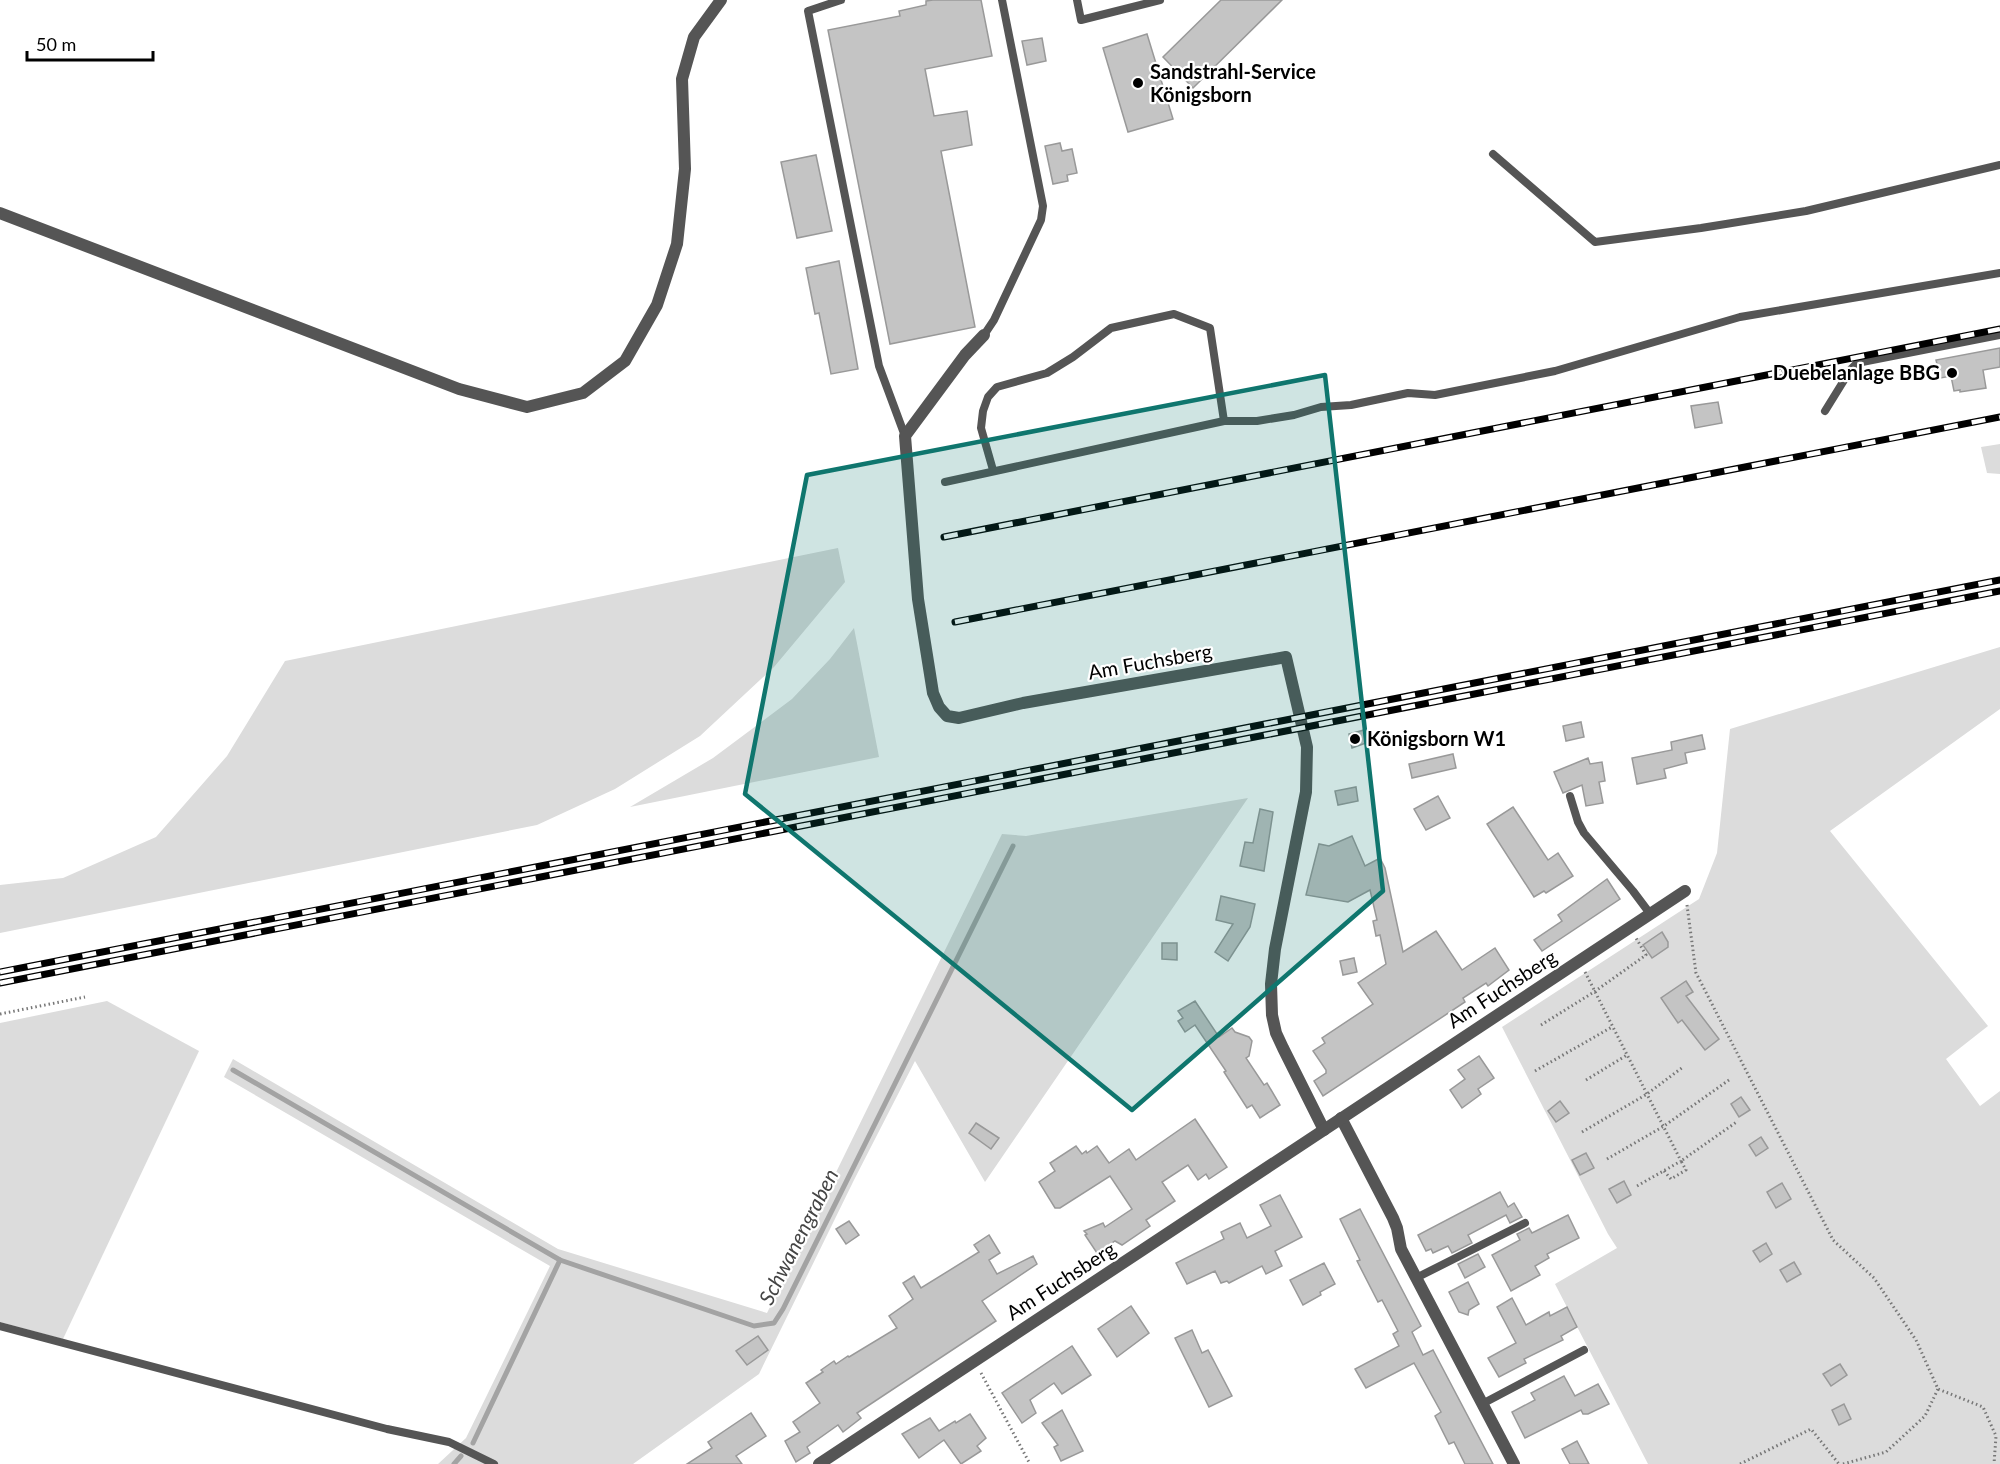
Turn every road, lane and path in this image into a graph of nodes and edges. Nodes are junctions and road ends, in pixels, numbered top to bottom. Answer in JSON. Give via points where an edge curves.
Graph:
{"nodes":[{"id":1,"x":722,"y":0,"type":"edge"},
{"id":2,"x":841,"y":0,"type":"edge"},
{"id":3,"x":1002,"y":0,"type":"edge"},
{"id":4,"x":1077,"y":0,"type":"edge"},
{"id":5,"x":1160,"y":0,"type":"edge"},
{"id":6,"x":1493,"y":154,"type":"dead end"},
{"id":7,"x":2000,"y":165,"type":"edge"},
{"id":8,"x":0,"y":213,"type":"edge"},
{"id":9,"x":2000,"y":273,"type":"edge"},
{"id":10,"x":984,"y":335,"type":"joint"},
{"id":11,"x":2000,"y":335,"type":"edge"},
{"id":12,"x":1825,"y":411,"type":"dead end"},
{"id":13,"x":1224,"y":421,"type":"junction"},
{"id":14,"x":905,"y":436,"type":"junction"},
{"id":15,"x":993,"y":470,"type":"junction"},
{"id":16,"x":945,"y":482,"type":"dead end"},
{"id":17,"x":1570,"y":796,"type":"dead end"},
{"id":18,"x":1685,"y":891,"type":"joint"},
{"id":19,"x":1651,"y":915,"type":"junction"},
{"id":20,"x":1630,"y":928,"type":"junction"},
{"id":21,"x":1580,"y":961,"type":"junction"},
{"id":22,"x":1594,"y":992,"type":"junction"},
{"id":23,"x":85,"y":997,"type":"dead end"},
{"id":24,"x":0,"y":1014,"type":"edge"},
{"id":25,"x":1541,"y":1025,"type":"dead end"},
{"id":26,"x":1612,"y":1026,"type":"junction"},
{"id":27,"x":1627,"y":1055,"type":"junction"},
{"id":28,"x":1683,"y":1067,"type":"dead end"},
{"id":29,"x":1535,"y":1071,"type":"dead end"},
{"id":30,"x":1586,"y":1080,"type":"dead end"},
{"id":31,"x":1729,"y":1080,"type":"dead end"},
{"id":32,"x":1647,"y":1094,"type":"junction"},
{"id":33,"x":1341,"y":1118,"type":"junction"},
{"id":34,"x":1738,"y":1121,"type":"dead end"},
{"id":35,"x":1664,"y":1126,"type":"junction"},
{"id":36,"x":1324,"y":1130,"type":"junction"},
{"id":37,"x":1582,"y":1132,"type":"dead end"},
{"id":38,"x":1607,"y":1159,"type":"dead end"},
{"id":39,"x":1681,"y":1161,"type":"junction"},
{"id":40,"x":1664,"y":1171,"type":"junction"},
{"id":41,"x":1637,"y":1186,"type":"dead end"},
{"id":42,"x":1525,"y":1223,"type":"dead end"},
{"id":43,"x":1416,"y":1278,"type":"junction"},
{"id":44,"x":0,"y":1326,"type":"edge"},
{"id":45,"x":1584,"y":1350,"type":"dead end"},
{"id":46,"x":975,"y":1361,"type":"junction"},
{"id":47,"x":1938,"y":1389,"type":"junction"},
{"id":48,"x":1482,"y":1404,"type":"junction"},
{"id":49,"x":494,"y":1464,"type":"edge"},
{"id":50,"x":819,"y":1464,"type":"edge"},
{"id":51,"x":1030,"y":1464,"type":"edge"},
{"id":52,"x":1514,"y":1464,"type":"edge"},
{"id":53,"x":1740,"y":1464,"type":"edge"},
{"id":54,"x":1841,"y":1464,"type":"edge"},
{"id":55,"x":1994,"y":1464,"type":"edge"}],
"edges":[{"from":1,"to":8,"type":"street","via":[[694,37],[682,79],[685,169],[677,244],[657,305],[625,361],[583,393],[526,407],[459,389]]},
{"from":2,"to":14,"type":"lane","via":[[808,11],[879,366]]},
{"from":3,"to":10,"type":"lane","via":[[1043,206],[1041,220]]},
{"from":4,"to":5,"type":"lane","via":[[1081,20]]},
{"from":6,"to":7,"type":"lane","via":[[1596,242],[1806,211]]},
{"from":9,"to":13,"type":"lane","via":[[1740,317],[1556,371],[1435,395],[1408,393],[1294,415]]},
{"from":10,"to":14,"type":"street"},
{"from":11,"to":12,"type":"lane","via":[[1857,363]]},
{"from":13,"to":15,"type":"lane"},
{"from":13,"to":15,"type":"lane","via":[[1210,328],[1174,315],[1111,328],[1047,373],[997,387],[988,397],[981,428]]},
{"from":14,"to":36,"type":"street","name":"Am Fuchsberg","via":[[918,599],[933,693],[947,716],[959,718],[1023,703],[1286,657],[1307,747],[1308,769],[1275,948],[1272,1015],[1276,1033]]},
{"from":15,"to":16,"type":"lane"},
{"from":17,"to":19,"type":"lane","via":[[1584,833]]},
{"from":18,"to":19,"type":"street","name":"Am Fuchsberg"},
{"from":18,"to":47,"type":"path","via":[[1696,973],[1833,1240],[1874,1278],[1916,1340]]},
{"from":19,"to":20,"type":"street","name":"Am Fuchsberg"},
{"from":20,"to":21,"type":"street","name":"Am Fuchsberg"},
{"from":20,"to":22,"type":"path","via":[[1646,955]]},
{"from":21,"to":22,"type":"path"},
{"from":21,"to":33,"type":"street","name":"Am Fuchsberg"},
{"from":22,"to":25,"type":"path"},
{"from":22,"to":26,"type":"path"},
{"from":23,"to":24,"type":"path"},
{"from":26,"to":27,"type":"path"},
{"from":26,"to":29,"type":"path"},
{"from":27,"to":30,"type":"path"},
{"from":27,"to":32,"type":"path"},
{"from":28,"to":32,"type":"path"},
{"from":31,"to":35,"type":"path"},
{"from":32,"to":35,"type":"path"},
{"from":32,"to":37,"type":"path"},
{"from":33,"to":36,"type":"street","name":"Am Fuchsberg"},
{"from":33,"to":43,"type":"street","via":[[1393,1218],[1401,1249]]},
{"from":34,"to":39,"type":"path"},
{"from":35,"to":38,"type":"path"},
{"from":35,"to":39,"type":"path"},
{"from":36,"to":46,"type":"street","name":"Am Fuchsberg"},
{"from":39,"to":40,"type":"path"},
{"from":39,"to":40,"type":"path","via":[[1686,1170],[1671,1179]]},
{"from":40,"to":41,"type":"path"},
{"from":42,"to":43,"type":"lane"},
{"from":43,"to":48,"type":"street"},
{"from":44,"to":49,"type":"lane","via":[[449,1442]]},
{"from":45,"to":48,"type":"lane"},
{"from":46,"to":50,"type":"street","name":"Am Fuchsberg"},
{"from":46,"to":51,"type":"path"},
{"from":47,"to":54,"type":"path","via":[[1925,1416],[1886,1452]]},
{"from":47,"to":55,"type":"path","via":[[1983,1407],[1996,1436]]},
{"from":48,"to":52,"type":"street"},
{"from":53,"to":54,"type":"path","via":[[1811,1429]]}]}
